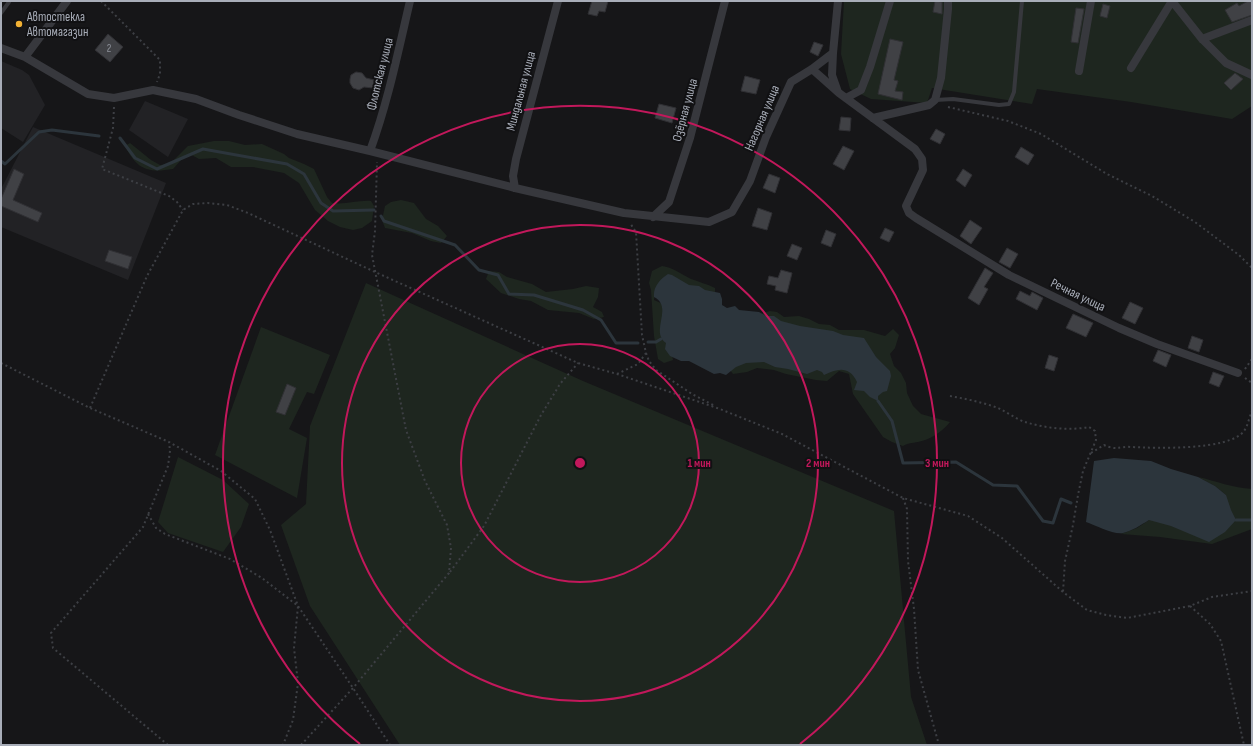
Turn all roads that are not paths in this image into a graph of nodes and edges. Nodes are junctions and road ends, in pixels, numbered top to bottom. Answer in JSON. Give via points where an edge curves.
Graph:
{"nodes":[{"id":1,"x":8,"y":1,"type":"edge"},
{"id":2,"x":67,"y":1,"type":"edge"},
{"id":3,"x":410,"y":1,"type":"edge"},
{"id":4,"x":558,"y":1,"type":"edge"},
{"id":5,"x":725,"y":1,"type":"edge"},
{"id":6,"x":838,"y":1,"type":"edge"},
{"id":7,"x":890,"y":1,"type":"edge"},
{"id":8,"x":948,"y":1,"type":"edge"},
{"id":9,"x":1022,"y":1,"type":"edge"},
{"id":10,"x":1091,"y":1,"type":"edge"},
{"id":11,"x":1172,"y":1,"type":"edge"},
{"id":12,"x":1,"y":13,"type":"edge"},
{"id":13,"x":1252,"y":20,"type":"edge"},
{"id":14,"x":1202,"y":39,"type":"junction"},
{"id":15,"x":1,"y":48,"type":"edge"},
{"id":16,"x":833,"y":53,"type":"junction"},
{"id":17,"x":25,"y":57,"type":"junction"},
{"id":18,"x":1131,"y":68,"type":"dead end"},
{"id":19,"x":812,"y":69,"type":"junction"},
{"id":20,"x":1079,"y":71,"type":"dead end"},
{"id":21,"x":1252,"y":75,"type":"edge"},
{"id":22,"x":838,"y":93,"type":"junction"},
{"id":23,"x":846,"y":98,"type":"junction"},
{"id":24,"x":935,"y":100,"type":"junction"},
{"id":25,"x":873,"y":118,"type":"junction"},
{"id":26,"x":370,"y":151,"type":"junction"},
{"id":27,"x":515,"y":188,"type":"junction"},
{"id":28,"x":653,"y":217,"type":"junction"},
{"id":29,"x":1238,"y":373,"type":"road end"}],
"edges":[{"from":1,"to":12,"type":"lane"},
{"from":2,"to":17,"type":"street"},
{"from":3,"to":26,"type":"street","name":"Флотская улица","via":[[396,65]]},
{"from":4,"to":27,"type":"street","name":"Миндальная улица","via":[[516,159],[513,176]]},
{"from":5,"to":28,"type":"street","name":"Озёрная улица","via":[[690,138],[669,202]]},
{"from":6,"to":16,"type":"street"},
{"from":7,"to":23,"type":"street","via":[[861,90]]},
{"from":8,"to":24,"type":"street","via":[[941,78]]},
{"from":9,"to":24,"type":"lane","via":[[1014,92],[1009,104]]},
{"from":10,"to":20,"type":"street"},
{"from":11,"to":14,"type":"street"},
{"from":11,"to":18,"type":"street"},
{"from":13,"to":14,"type":"street"},
{"from":14,"to":21,"type":"street","via":[[1226,63]]},
{"from":15,"to":17,"type":"street"},
{"from":16,"to":19,"type":"street","name":"Нагорная улица"},
{"from":16,"to":22,"type":"street","via":[[832,76]]},
{"from":17,"to":26,"type":"street","via":[[88,94],[114,98],[153,90],[196,99],[297,134]]},
{"from":19,"to":22,"type":"street"},
{"from":19,"to":28,"type":"street","name":"Нагорная улица","via":[[791,82],[766,136],[750,181],[732,212],[709,222]]},
{"from":22,"to":23,"type":"street"},
{"from":23,"to":25,"type":"street"},
{"from":24,"to":25,"type":"street","via":[[929,105]]},
{"from":25,"to":29,"type":"street","name":"Речная улица","via":[[915,149],[922,159],[923,170],[906,206],[909,213],[916,218],[1009,275],[1157,344]]},
{"from":26,"to":27,"type":"street"},
{"from":27,"to":28,"type":"street","via":[[624,213]]}]}
